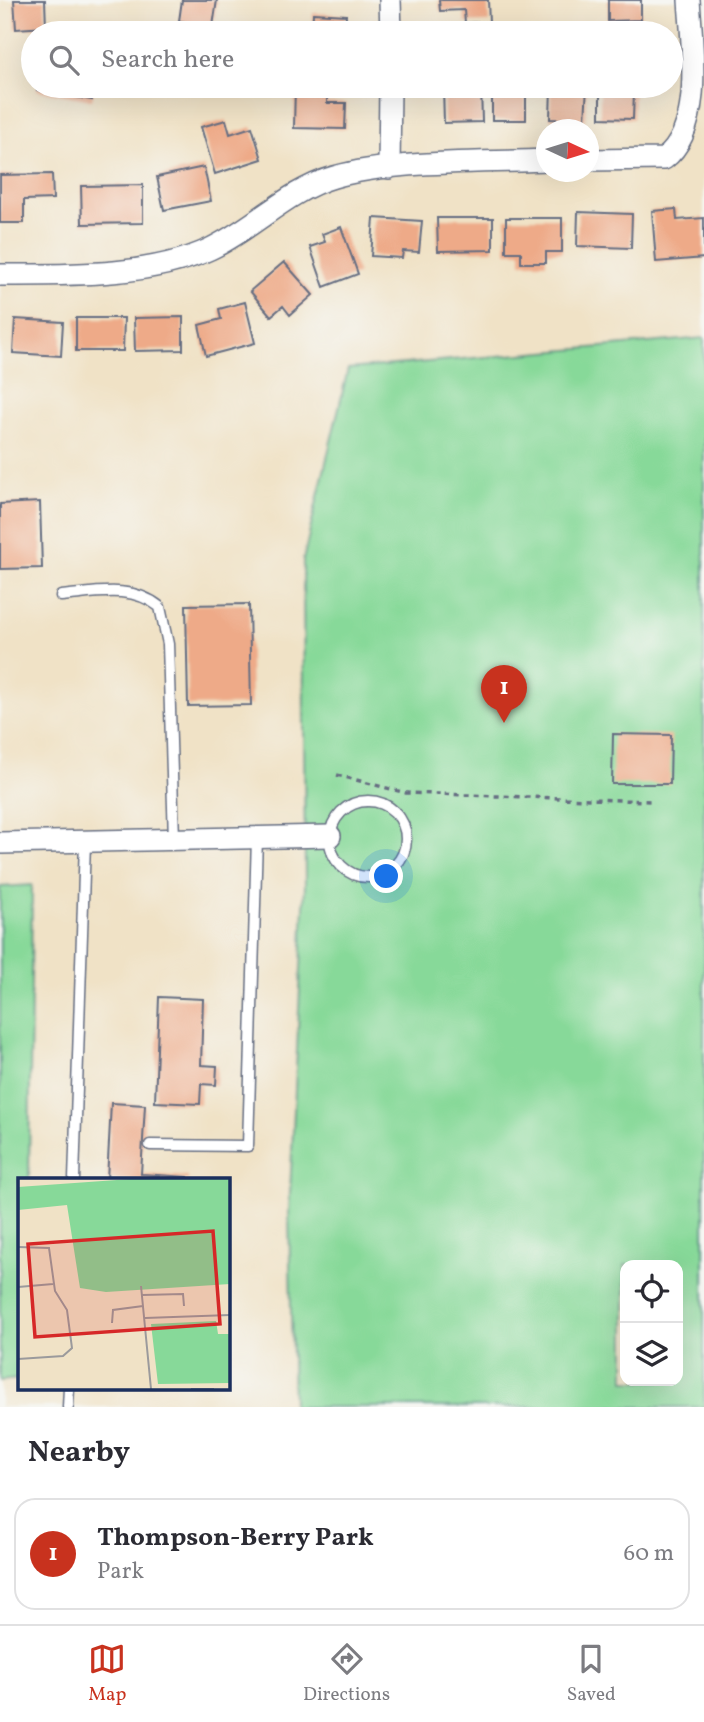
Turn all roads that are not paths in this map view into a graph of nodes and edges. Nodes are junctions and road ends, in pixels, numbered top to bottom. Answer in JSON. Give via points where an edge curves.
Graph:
{"nodes":[{"id":1,"x":390,"y":0,"type":"edge"},
{"id":2,"x":689,"y":0,"type":"edge"},
{"id":3,"x":391,"y":21,"type":"edge"},
{"id":4,"x":390,"y":98,"type":"edge"},
{"id":5,"x":599,"y":160,"type":"edge"},
{"id":6,"x":536,"y":161,"type":"edge"},
{"id":7,"x":389,"y":168,"type":"junction"},
{"id":8,"x":0,"y":275,"type":"edge"},
{"id":9,"x":61,"y":596,"type":"dead end"},
{"id":10,"x":257,"y":836,"type":"junction"},
{"id":11,"x":330,"y":836,"type":"junction"},
{"id":12,"x":174,"y":839,"type":"junction"},
{"id":13,"x":85,"y":842,"type":"junction"},
{"id":14,"x":0,"y":843,"type":"edge"},
{"id":15,"x":150,"y":1145,"type":"dead end"},
{"id":16,"x":74,"y":1178,"type":"edge"}],
"edges":[{"from":1,"to":3,"type":"street"},
{"from":2,"to":5,"type":"street","via":[[692,112],[683,141],[664,159]]},
{"from":4,"to":7,"type":"street"},
{"from":6,"to":7,"type":"street"},
{"from":7,"to":8,"type":"street","via":[[335,176],[309,186],[212,248],[184,259],[59,275]]},
{"from":9,"to":12,"type":"lane","via":[[135,592],[160,607],[168,644]]},
{"from":10,"to":11,"type":"street"},
{"from":10,"to":12,"type":"street"},
{"from":10,"to":15,"type":"lane","via":[[248,1146]]},
{"from":11,"to":11,"type":"lane","via":[[341,812],[364,801],[390,807],[405,828],[406,842],[388,871],[365,877],[353,874],[335,859]]},
{"from":12,"to":13,"type":"street"},
{"from":13,"to":14,"type":"street"},
{"from":13,"to":16,"type":"lane"}]}
